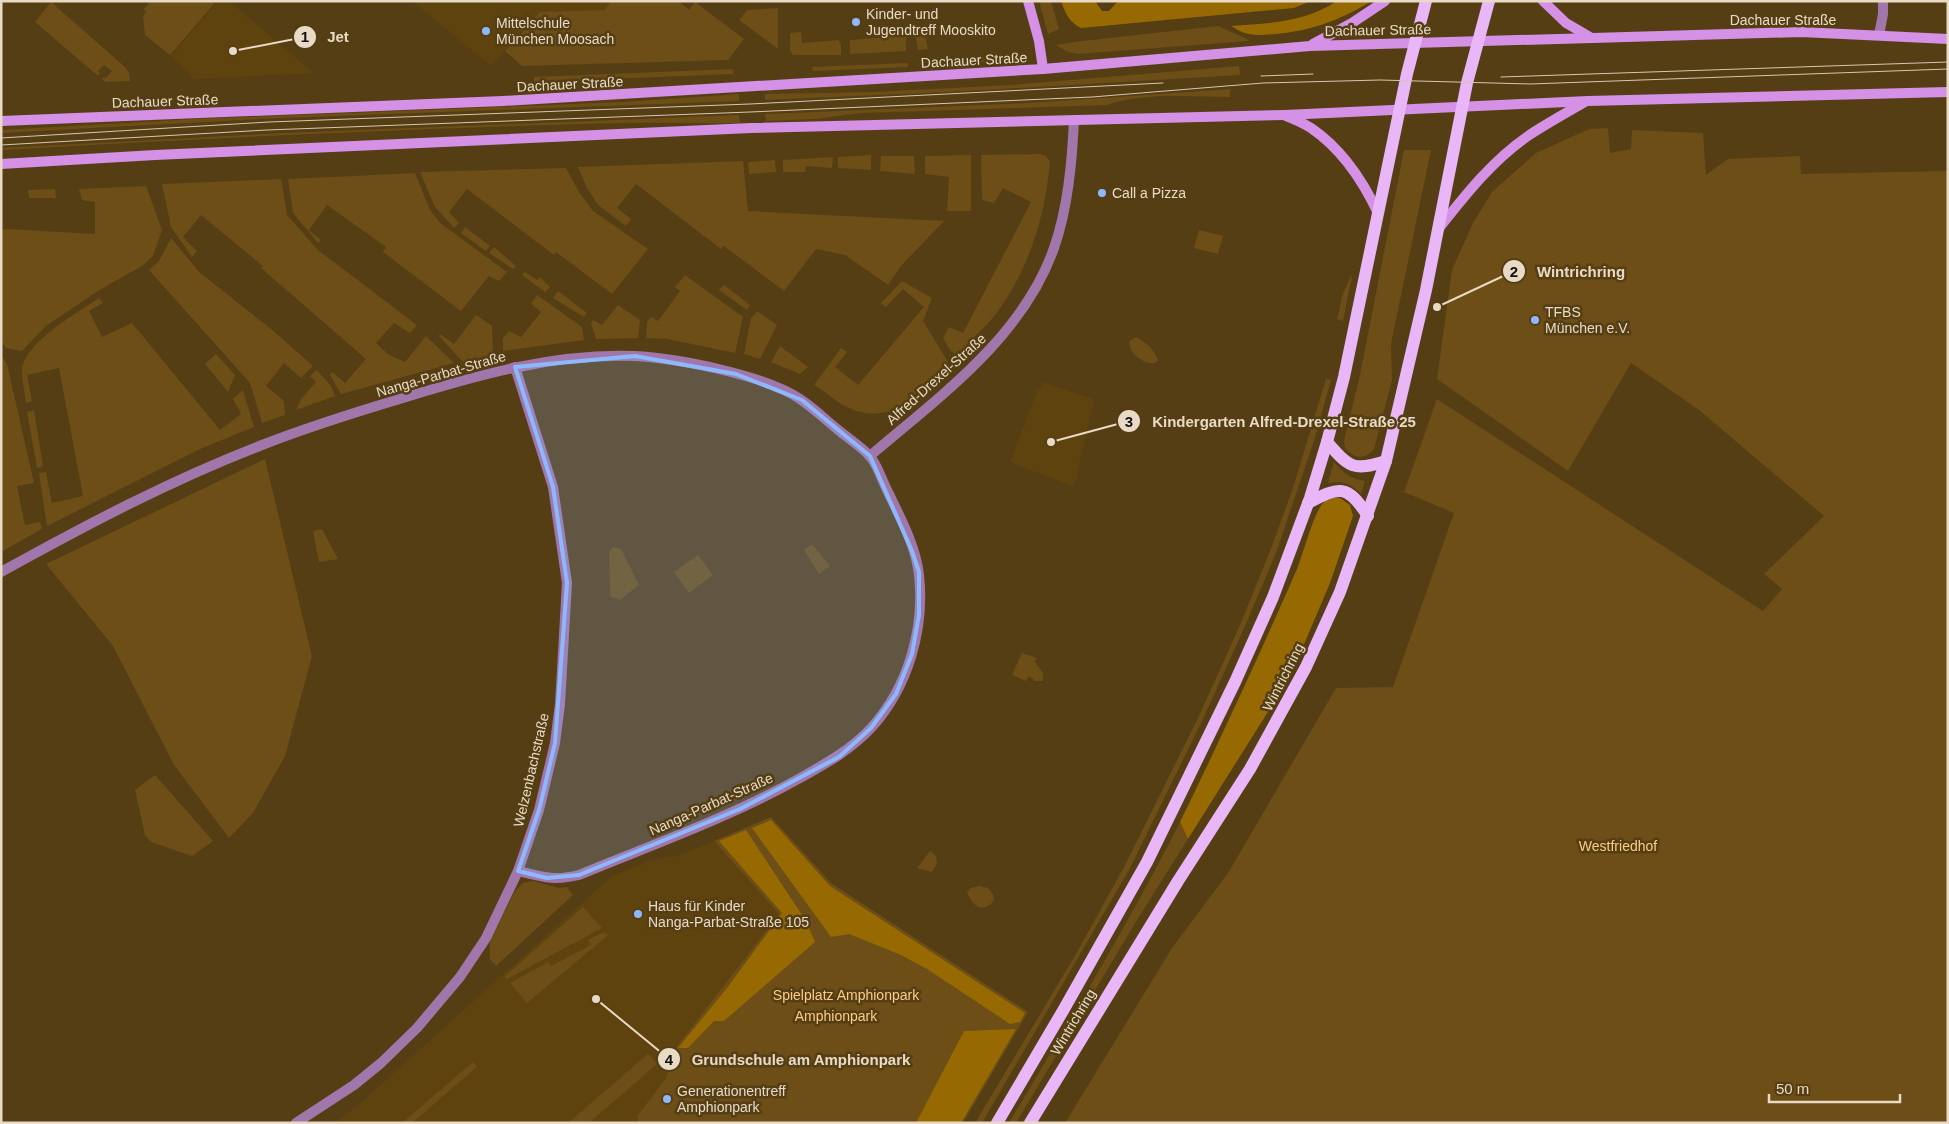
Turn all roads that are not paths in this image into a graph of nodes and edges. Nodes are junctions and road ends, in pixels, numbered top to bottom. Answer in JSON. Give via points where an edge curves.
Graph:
{"nodes":[{"id":1,"x":1028,"y":1,"type":"edge"},
{"id":2,"x":1385,"y":1,"type":"edge"},
{"id":3,"x":1426,"y":1,"type":"edge"},
{"id":4,"x":1489,"y":1,"type":"edge"},
{"id":5,"x":1542,"y":1,"type":"edge"},
{"id":6,"x":1883,"y":1,"type":"edge"},
{"id":7,"x":1879,"y":35,"type":"junction"},
{"id":8,"x":1591,"y":38,"type":"junction"},
{"id":9,"x":1948,"y":39,"type":"edge"},
{"id":10,"x":1477,"y":41,"type":"junction"},
{"id":11,"x":1414,"y":43,"type":"junction"},
{"id":12,"x":1310,"y":46,"type":"junction"},
{"id":13,"x":1043,"y":69,"type":"junction"},
{"id":14,"x":1948,"y":92,"type":"edge"},
{"id":15,"x":1588,"y":100,"type":"junction"},
{"id":16,"x":1462,"y":106,"type":"junction"},
{"id":17,"x":1400,"y":110,"type":"junction"},
{"id":18,"x":1285,"y":115,"type":"junction"},
{"id":19,"x":1074,"y":120,"type":"junction"},
{"id":20,"x":1,"y":121,"type":"edge"},
{"id":21,"x":1,"y":164,"type":"edge"},
{"id":22,"x":1378,"y":213,"type":"junction"},
{"id":23,"x":1437,"y":229,"type":"junction"},
{"id":24,"x":515,"y":367,"type":"junction"},
{"id":25,"x":1327,"y":442,"type":"junction"},
{"id":26,"x":870,"y":456,"type":"junction"},
{"id":27,"x":1386,"y":461,"type":"junction"},
{"id":28,"x":1308,"y":503,"type":"junction"},
{"id":29,"x":1368,"y":516,"type":"junction"},
{"id":30,"x":1,"y":572,"type":"edge"},
{"id":31,"x":518,"y":871,"type":"junction"},
{"id":32,"x":296,"y":1123,"type":"edge"},
{"id":33,"x":997,"y":1123,"type":"edge"},
{"id":34,"x":1030,"y":1123,"type":"edge"}],
"edges":[{"from":1,"to":13,"type":"main road"},
{"from":2,"to":12,"type":"main road"},
{"from":3,"to":11,"type":"main road","name":"Wintrichring"},
{"from":4,"to":10,"type":"main road","name":"Wintrichring"},
{"from":5,"to":8,"type":"main road","via":[[1566,23]]},
{"from":6,"to":7,"type":"street"},
{"from":7,"to":8,"type":"main road","name":"Dachauer Straße","via":[[1783,33]]},
{"from":7,"to":9,"type":"main road","name":"Dachauer Straße"},
{"from":8,"to":10,"type":"main road","name":"Dachauer Straße"},
{"from":10,"to":11,"type":"main road","name":"Dachauer Straße"},
{"from":10,"to":16,"type":"main road","name":"Wintrichring"},
{"from":11,"to":12,"type":"main road","name":"Dachauer Straße"},
{"from":11,"to":17,"type":"main road","name":"Wintrichring"},
{"from":12,"to":13,"type":"main road","name":"Dachauer Straße"},
{"from":13,"to":20,"type":"main road","name":"Dachauer Straße","via":[[503,101]]},
{"from":14,"to":15,"type":"main road"},
{"from":15,"to":16,"type":"main road"},
{"from":15,"to":23,"type":"main road","via":[[1528,136],[1505,155]]},
{"from":16,"to":17,"type":"main road"},
{"from":16,"to":23,"type":"main road","name":"Wintrichring"},
{"from":17,"to":18,"type":"main road"},
{"from":17,"to":22,"type":"main road","name":"Wintrichring"},
{"from":18,"to":19,"type":"main road"},
{"from":18,"to":22,"type":"main road","via":[[1310,127],[1343,156],[1363,183]]},
{"from":19,"to":21,"type":"main road","via":[[728,129]]},
{"from":19,"to":26,"type":"street","name":"Alfred-Drexel-Straße","via":[[1063,219],[1054,249],[1013,323],[986,354]]},
{"from":22,"to":25,"type":"main road","name":"Wintrichring","via":[[1344,378]]},
{"from":23,"to":27,"type":"main road","name":"Wintrichring"},
{"from":24,"to":26,"type":"street","name":"Nanga-Parbat-Straße","via":[[593,357],[635,356],[736,374],[797,397]]},
{"from":24,"to":30,"type":"street","name":"Nanga-Parbat-Straße","via":[[474,376],[264,444],[134,501]]},
{"from":24,"to":31,"type":"street","name":"Welzenbachstraße","via":[[553,487],[567,583],[555,742],[539,810]]},
{"from":25,"to":27,"type":"main road","via":[[1350,464],[1358,467]]},
{"from":25,"to":28,"type":"main road","name":"Wintrichring"},
{"from":26,"to":31,"type":"street","name":"Nanga-Parbat-Straße","via":[[904,525],[919,572],[919,615],[912,654],[896,694],[871,728],[839,757],[775,792],[579,875],[562,879]]},
{"from":27,"to":29,"type":"main road","name":"Wintrichring"},
{"from":28,"to":29,"type":"main road","via":[[1336,490],[1345,491]]},
{"from":28,"to":33,"type":"main road","name":"Wintrichring","via":[[1273,597],[1235,682],[1147,862]]},
{"from":29,"to":34,"type":"main road","name":"Wintrichring","via":[[1336,600],[1279,718]]},
{"from":31,"to":32,"type":"street","name":"Welzenbachstraße","via":[[486,938],[460,977],[418,1028],[354,1085]]}]}
